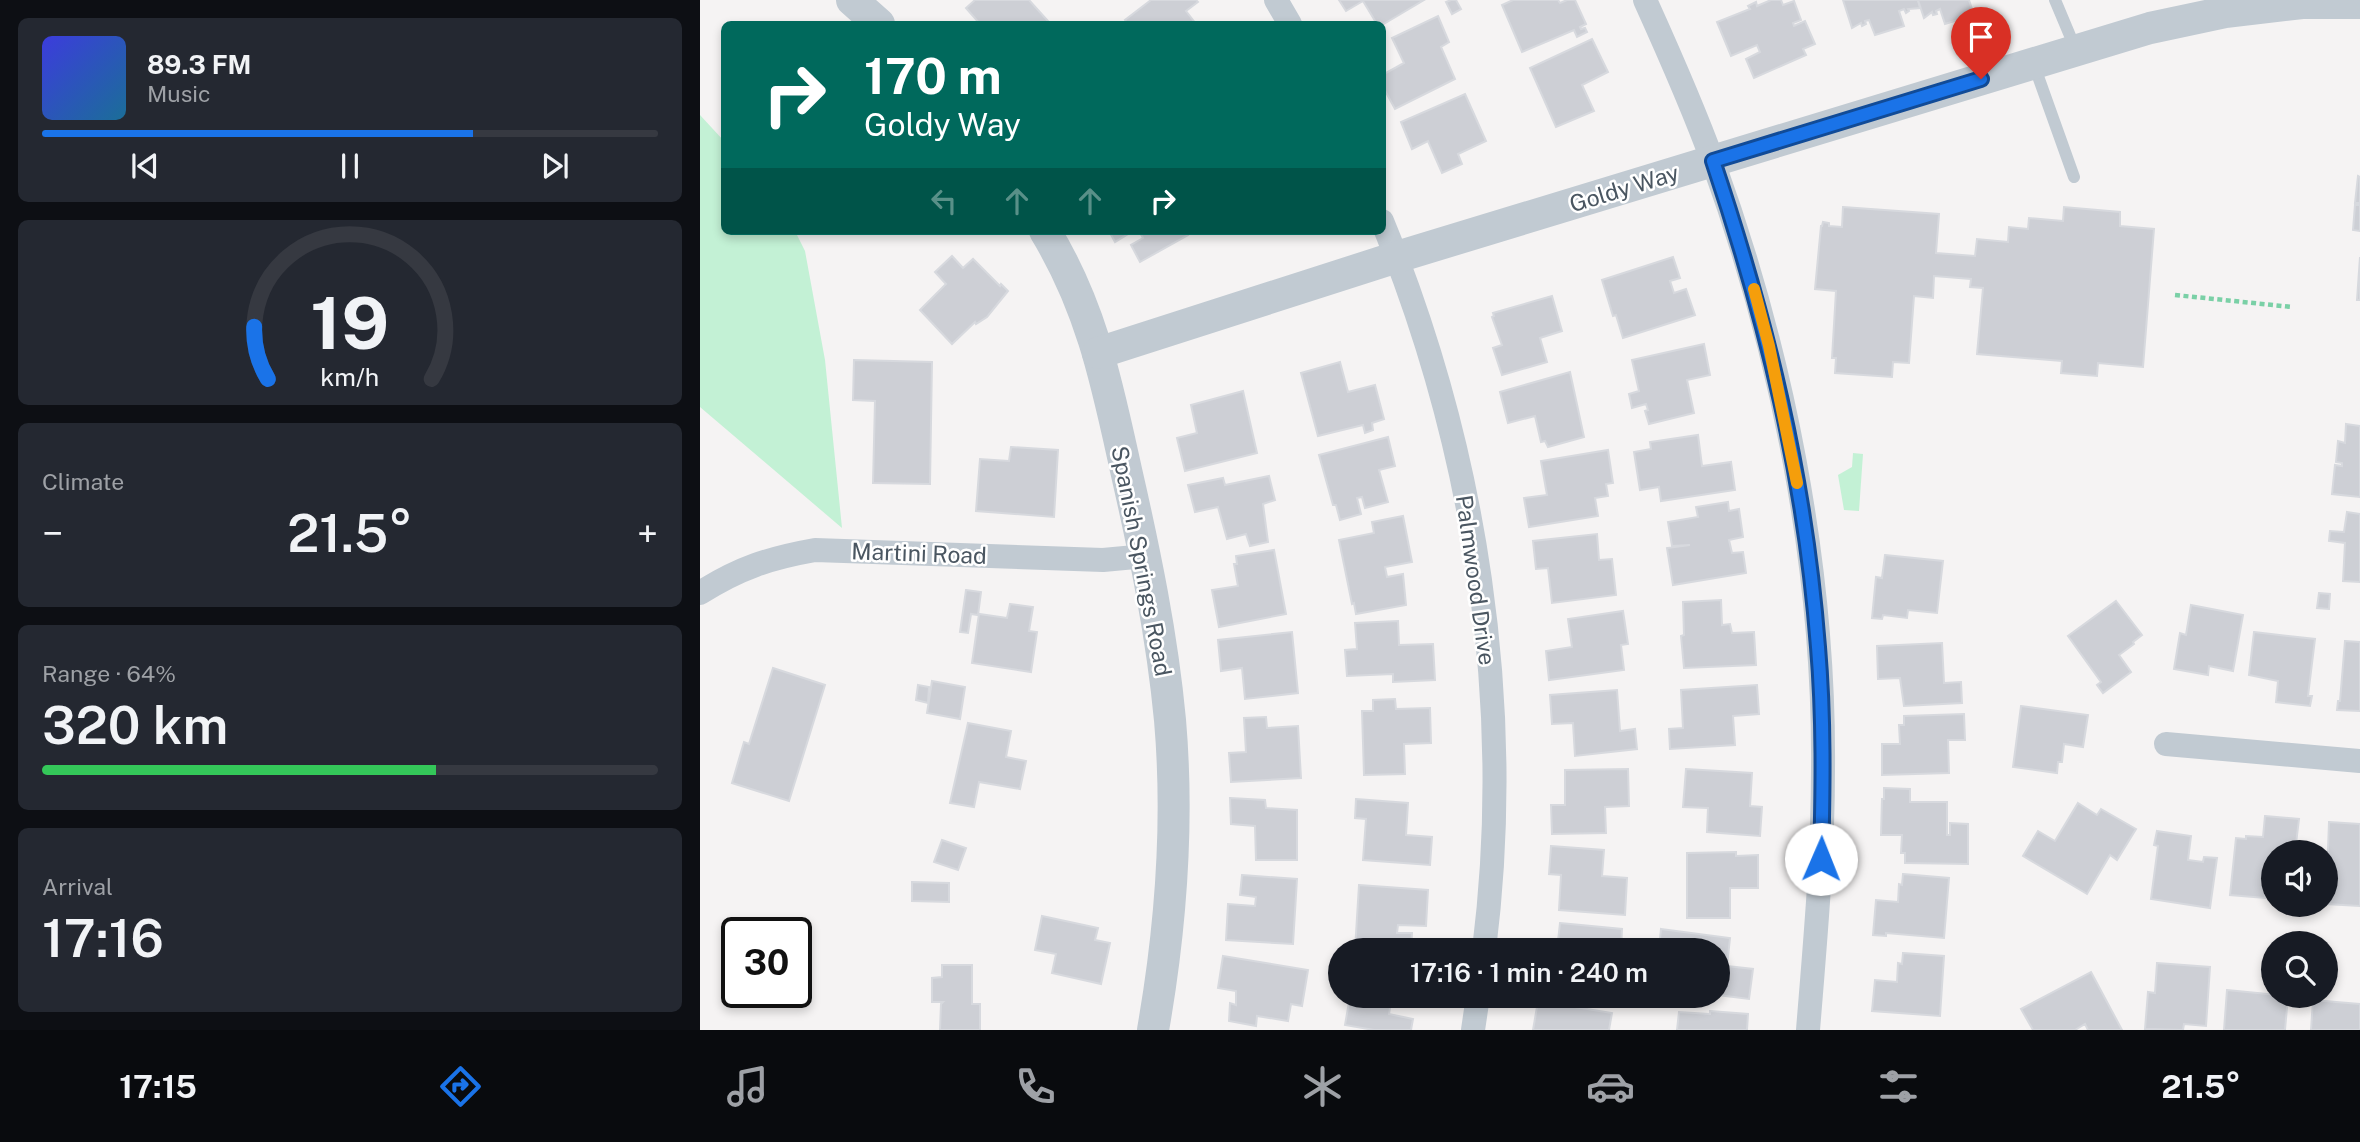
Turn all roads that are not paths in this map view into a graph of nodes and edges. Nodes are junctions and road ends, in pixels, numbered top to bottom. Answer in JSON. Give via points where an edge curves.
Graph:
{"nodes":[{"id":1,"x":852,"y":0,"type":"edge"},
{"id":2,"x":1276,"y":0,"type":"edge"},
{"id":3,"x":1645,"y":0,"type":"edge"},
{"id":4,"x":2055,"y":0,"type":"edge"},
{"id":5,"x":2360,"y":3,"type":"edge"},
{"id":6,"x":876,"y":21,"type":"edge"},
{"id":7,"x":1288,"y":21,"type":"edge"},
{"id":8,"x":2076,"y":50,"type":"junction"},
{"id":9,"x":2033,"y":63,"type":"junction"},
{"id":10,"x":1713,"y":161,"type":"junction"},
{"id":11,"x":2074,"y":177,"type":"dead end"},
{"id":12,"x":1386,"y":231,"type":"edge"},
{"id":13,"x":1047,"y":235,"type":"edge"},
{"id":14,"x":1397,"y":257,"type":"junction"},
{"id":15,"x":1098,"y":353,"type":"junction"},
{"id":16,"x":1146,"y":556,"type":"junction"},
{"id":17,"x":700,"y":593,"type":"edge"},
{"id":18,"x":2166,"y":744,"type":"dead end"},
{"id":19,"x":2360,"y":761,"type":"edge"},
{"id":20,"x":1485,"y":938,"type":"edge"},
{"id":21,"x":1476,"y":1008,"type":"edge"},
{"id":22,"x":1153,"y":1030,"type":"edge"},
{"id":23,"x":1473,"y":1030,"type":"edge"},
{"id":24,"x":1808,"y":1030,"type":"edge"}],
"edges":[{"from":1,"to":6,"type":"street"},
{"from":2,"to":7,"type":"street"},
{"from":3,"to":10,"type":"street"},
{"from":4,"to":8,"type":"lane"},
{"from":5,"to":8,"type":"street","name":"Goldy Way","via":[[2225,12]]},
{"from":8,"to":9,"type":"street","name":"Goldy Way"},
{"from":9,"to":10,"type":"street","name":"Goldy Way"},
{"from":9,"to":11,"type":"lane"},
{"from":10,"to":14,"type":"street","name":"Goldy Way"},
{"from":10,"to":24,"type":"street","via":[[1769,346],[1807,537],[1824,768],[1821,882]]},
{"from":12,"to":14,"type":"street","name":"Palmwood Drive"},
{"from":13,"to":15,"type":"street","name":"Spanish Springs Road","via":[[1070,274]]},
{"from":14,"to":15,"type":"street","name":"Goldy Way"},
{"from":14,"to":20,"type":"street","name":"Palmwood Drive","via":[[1453,436],[1486,626],[1494,829]]},
{"from":15,"to":16,"type":"street","name":"Spanish Springs Road"},
{"from":16,"to":17,"type":"street","name":"Martini Road","via":[[1102,560],[815,550],[731,573]]},
{"from":16,"to":22,"type":"street","name":"Spanish Springs Road","via":[[1170,720],[1172,768],[1172,889]]},
{"from":18,"to":19,"type":"street"},
{"from":21,"to":23,"type":"street"}]}
